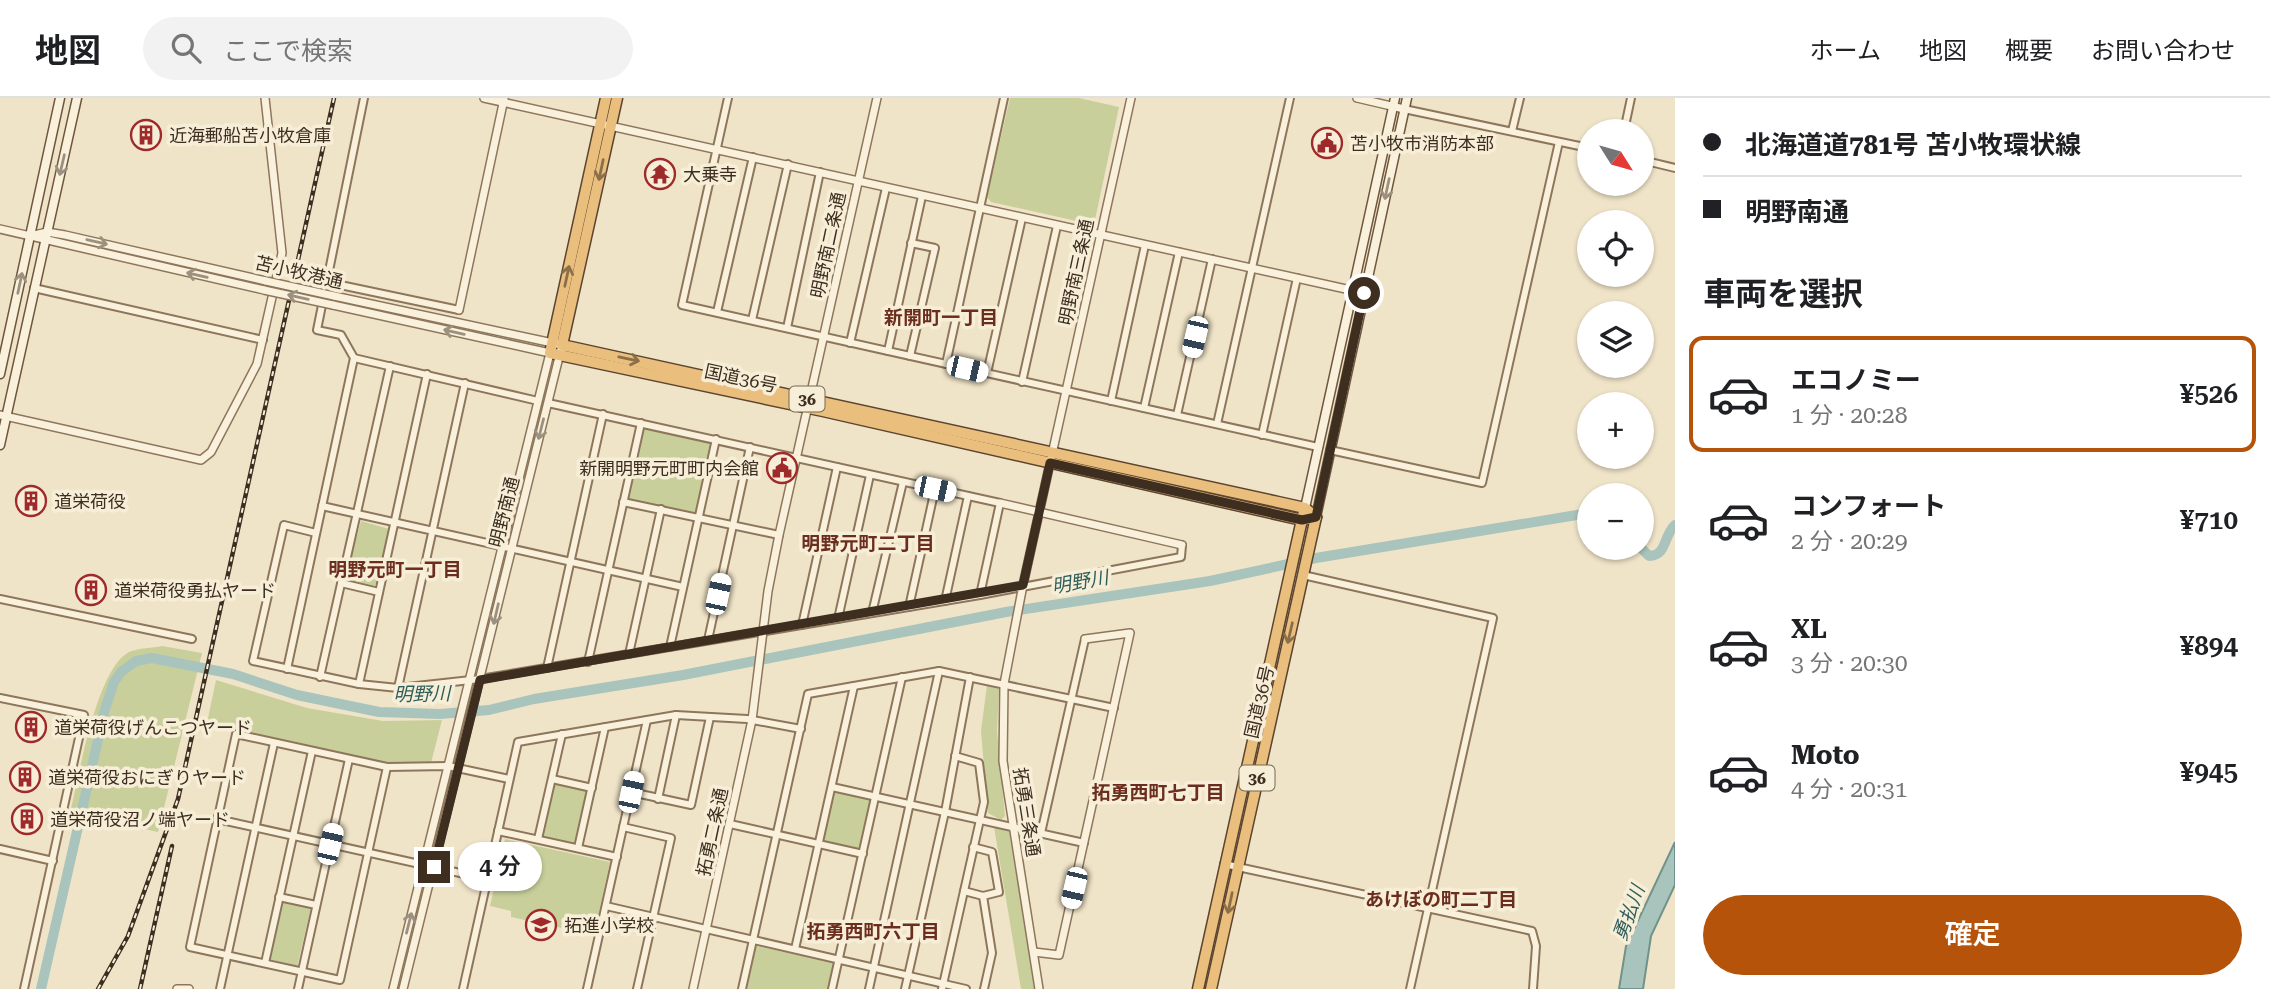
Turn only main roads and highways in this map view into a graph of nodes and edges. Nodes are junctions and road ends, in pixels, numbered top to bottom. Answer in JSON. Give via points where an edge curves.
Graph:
{"nodes":[{"id":1,"x":60,"y":98,"type":"edge"},
{"id":2,"x":77,"y":98,"type":"edge"},
{"id":3,"x":606,"y":98,"type":"edge"},
{"id":4,"x":617,"y":98,"type":"edge"},
{"id":5,"x":1407,"y":98,"type":"edge"},
{"id":6,"x":1394,"y":102,"type":"edge"},
{"id":7,"x":605,"y":125,"type":"junction"},
{"id":8,"x":0,"y":373,"type":"edge"},
{"id":9,"x":3,"y":415,"type":"edge"},
{"id":10,"x":0,"y":444,"type":"edge"},
{"id":11,"x":1051,"y":458,"type":"junction"},
{"id":12,"x":1305,"y":509,"type":"junction"},
{"id":13,"x":1316,"y":517,"type":"junction"},
{"id":14,"x":1302,"y":520,"type":"junction"},
{"id":15,"x":1198,"y":989,"type":"edge"},
{"id":16,"x":1211,"y":989,"type":"edge"}],
"edges":[{"from":8,"to":1,"type":"main road","one_way":true},
{"from":2,"to":9,"type":"main road","one_way":true},
{"from":3,"to":7,"type":"highway"},
{"from":4,"to":7,"type":"highway"},
{"from":5,"to":13,"type":"main road","one_way":true},
{"from":6,"to":12,"type":"main road"},
{"from":7,"to":11,"type":"highway","name":"国道36号","number":"36","via":[[556,349]]},
{"from":9,"to":10,"type":"main road"},
{"from":11,"to":12,"type":"highway","name":"国道36号","number":"36"},
{"from":11,"to":14,"type":"highway","name":"国道36号","number":"36"},
{"from":12,"to":13,"type":"highway","name":"国道36号","number":"36"},
{"from":12,"to":14,"type":"highway","name":"国道36号","number":"36"},
{"from":13,"to":14,"type":"highway","number":"36"},
{"from":13,"to":16,"type":"highway","name":"国道36号","number":"36","one_way":true},
{"from":14,"to":15,"type":"highway","name":"国道36号","number":"36"}]}
